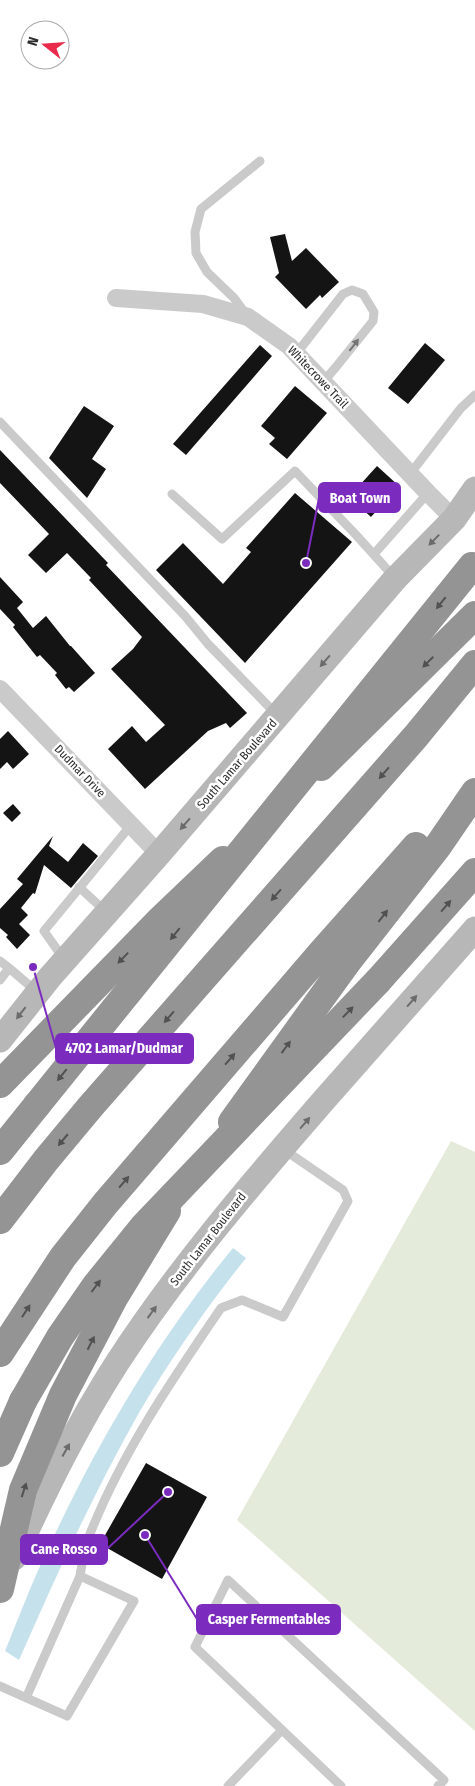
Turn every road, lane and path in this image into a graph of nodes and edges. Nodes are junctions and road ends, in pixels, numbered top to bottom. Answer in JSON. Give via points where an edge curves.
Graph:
{"nodes":[{"id":1,"x":260,"y":161,"type":"dead end"},
{"id":2,"x":116,"y":298,"type":"dead end"},
{"id":3,"x":248,"y":318,"type":"junction"},
{"id":4,"x":296,"y":354,"type":"junction"},
{"id":5,"x":323,"y":382,"type":"junction"},
{"id":6,"x":475,"y":395,"type":"edge"},
{"id":7,"x":0,"y":422,"type":"edge"},
{"id":8,"x":410,"y":474,"type":"junction"},
{"id":9,"x":475,"y":489,"type":"edge"},
{"id":10,"x":428,"y":493,"type":"junction"},
{"id":11,"x":172,"y":494,"type":"dead end"},
{"id":12,"x":454,"y":518,"type":"junction"},
{"id":13,"x":374,"y":554,"type":"junction"},
{"id":14,"x":474,"y":564,"type":"edge"},
{"id":15,"x":395,"y":580,"type":"junction"},
{"id":16,"x":475,"y":616,"type":"edge"},
{"id":17,"x":475,"y":664,"type":"edge"},
{"id":18,"x":0,"y":690,"type":"edge"},
{"id":19,"x":278,"y":716,"type":"junction"},
{"id":20,"x":475,"y":781,"type":"edge"},
{"id":21,"x":475,"y":792,"type":"edge"},
{"id":22,"x":131,"y":825,"type":"junction"},
{"id":23,"x":159,"y":854,"type":"junction"},
{"id":24,"x":475,"y":872,"type":"edge"},
{"id":25,"x":80,"y":887,"type":"junction"},
{"id":26,"x":107,"y":913,"type":"junction"},
{"id":27,"x":475,"y":929,"type":"edge"},
{"id":28,"x":65,"y":960,"type":"junction"},
{"id":29,"x":0,"y":961,"type":"edge"},
{"id":30,"x":9,"y":968,"type":"junction"},
{"id":31,"x":0,"y":980,"type":"edge"},
{"id":32,"x":38,"y":992,"type":"junction"},
{"id":33,"x":0,"y":1040,"type":"edge"},
{"id":34,"x":0,"y":1084,"type":"edge"},
{"id":35,"x":282,"y":1149,"type":"junction"},
{"id":36,"x":0,"y":1151,"type":"edge"},
{"id":37,"x":0,"y":1220,"type":"edge"},
{"id":38,"x":0,"y":1352,"type":"edge"},
{"id":39,"x":0,"y":1453,"type":"edge"},
{"id":40,"x":80,"y":1576,"type":"junction"},
{"id":41,"x":0,"y":1589,"type":"edge"},
{"id":42,"x":0,"y":1686,"type":"edge"},
{"id":43,"x":26,"y":1698,"type":"junction"},
{"id":44,"x":282,"y":1730,"type":"junction"},
{"id":45,"x":228,"y":1786,"type":"edge"},
{"id":46,"x":341,"y":1786,"type":"edge"},
{"id":47,"x":438,"y":1786,"type":"edge"}],
"edges":[{"from":1,"to":3,"type":"lane","via":[[201,209],[195,232],[196,254],[207,272],[234,298]]},
{"from":2,"to":3,"type":"street","name":"Whitecrowe Trail","via":[[203,304]]},
{"from":3,"to":4,"type":"street","name":"Whitecrowe Trail"},
{"from":4,"to":5,"type":"street","name":"Whitecrowe Trail"},
{"from":5,"to":4,"type":"lane","one_way":true,"via":[[373,321],[374,312],[363,294],[352,290],[343,294]]},
{"from":5,"to":8,"type":"street","name":"Whitecrowe Trail"},
{"from":6,"to":8,"type":"lane","via":[[461,408]]},
{"from":7,"to":19,"type":"lane"},
{"from":8,"to":10,"type":"street","name":"Whitecrowe Trail"},
{"from":9,"to":12,"type":"main road","name":"South Lamar Boulevard"},
{"from":10,"to":12,"type":"street","name":"Whitecrowe Trail"},
{"from":10,"to":13,"type":"lane"},
{"from":11,"to":13,"type":"lane","via":[[222,539],[295,471]]},
{"from":12,"to":15,"type":"main road","name":"South Lamar Boulevard","one_way":true},
{"from":13,"to":15,"type":"lane"},
{"from":14,"to":36,"type":"highway","one_way":true,"bridge":true},
{"from":15,"to":19,"type":"main road","name":"South Lamar Boulevard","one_way":true},
{"from":16,"to":34,"type":"highway","one_way":true,"via":[[345,745],[158,922]]},
{"from":17,"to":37,"type":"highway","one_way":true,"via":[[416,736],[91,1106]]},
{"from":18,"to":22,"type":"street","name":"Dudmar Drive"},
{"from":19,"to":23,"type":"main road","name":"South Lamar Boulevard","one_way":true},
{"from":38,"to":20,"type":"highway","one_way":true,"via":[[63,1257],[105,1204],[322,952]]},
{"from":41,"to":21,"type":"highway","one_way":true,"via":[[23,1490],[63,1395],[114,1298],[170,1207]]},
{"from":22,"to":23,"type":"street","name":"Dudmar Drive"},
{"from":22,"to":25,"type":"lane"},
{"from":23,"to":26,"type":"main road","name":"South Lamar Boulevard"},
{"from":39,"to":24,"type":"highway","one_way":true,"bridge":true,"via":[[23,1401],[60,1337],[96,1285],[143,1227],[378,981]]},
{"from":25,"to":26,"type":"lane"},
{"from":25,"to":28,"type":"lane","via":[[44,931]]},
{"from":26,"to":28,"type":"main road","name":"South Lamar Boulevard"},
{"from":35,"to":27,"type":"main road","name":"South Lamar Boulevard","one_way":true},
{"from":28,"to":32,"type":"main road","name":"South Lamar Boulevard"},
{"from":29,"to":30,"type":"lane"},
{"from":30,"to":31,"type":"lane"},
{"from":30,"to":32,"type":"lane"},
{"from":32,"to":33,"type":"main road","name":"South Lamar Boulevard","one_way":true},
{"from":35,"to":40,"type":"lane","via":[[343,1190],[348,1201],[283,1317],[242,1300],[220,1308],[142,1428],[88,1540]]},
{"from":41,"to":35,"type":"main road","name":"South Lamar Boulevard","one_way":true,"via":[[57,1468],[117,1363],[204,1242]]},
{"from":40,"to":43,"type":"lane"},
{"from":40,"to":43,"type":"lane","via":[[134,1601],[67,1716]]},
{"from":42,"to":43,"type":"lane"},
{"from":44,"to":45,"type":"lane"},
{"from":44,"to":46,"type":"lane"},
{"from":44,"to":47,"type":"lane","via":[[194,1647],[228,1580],[444,1780]]}]}
